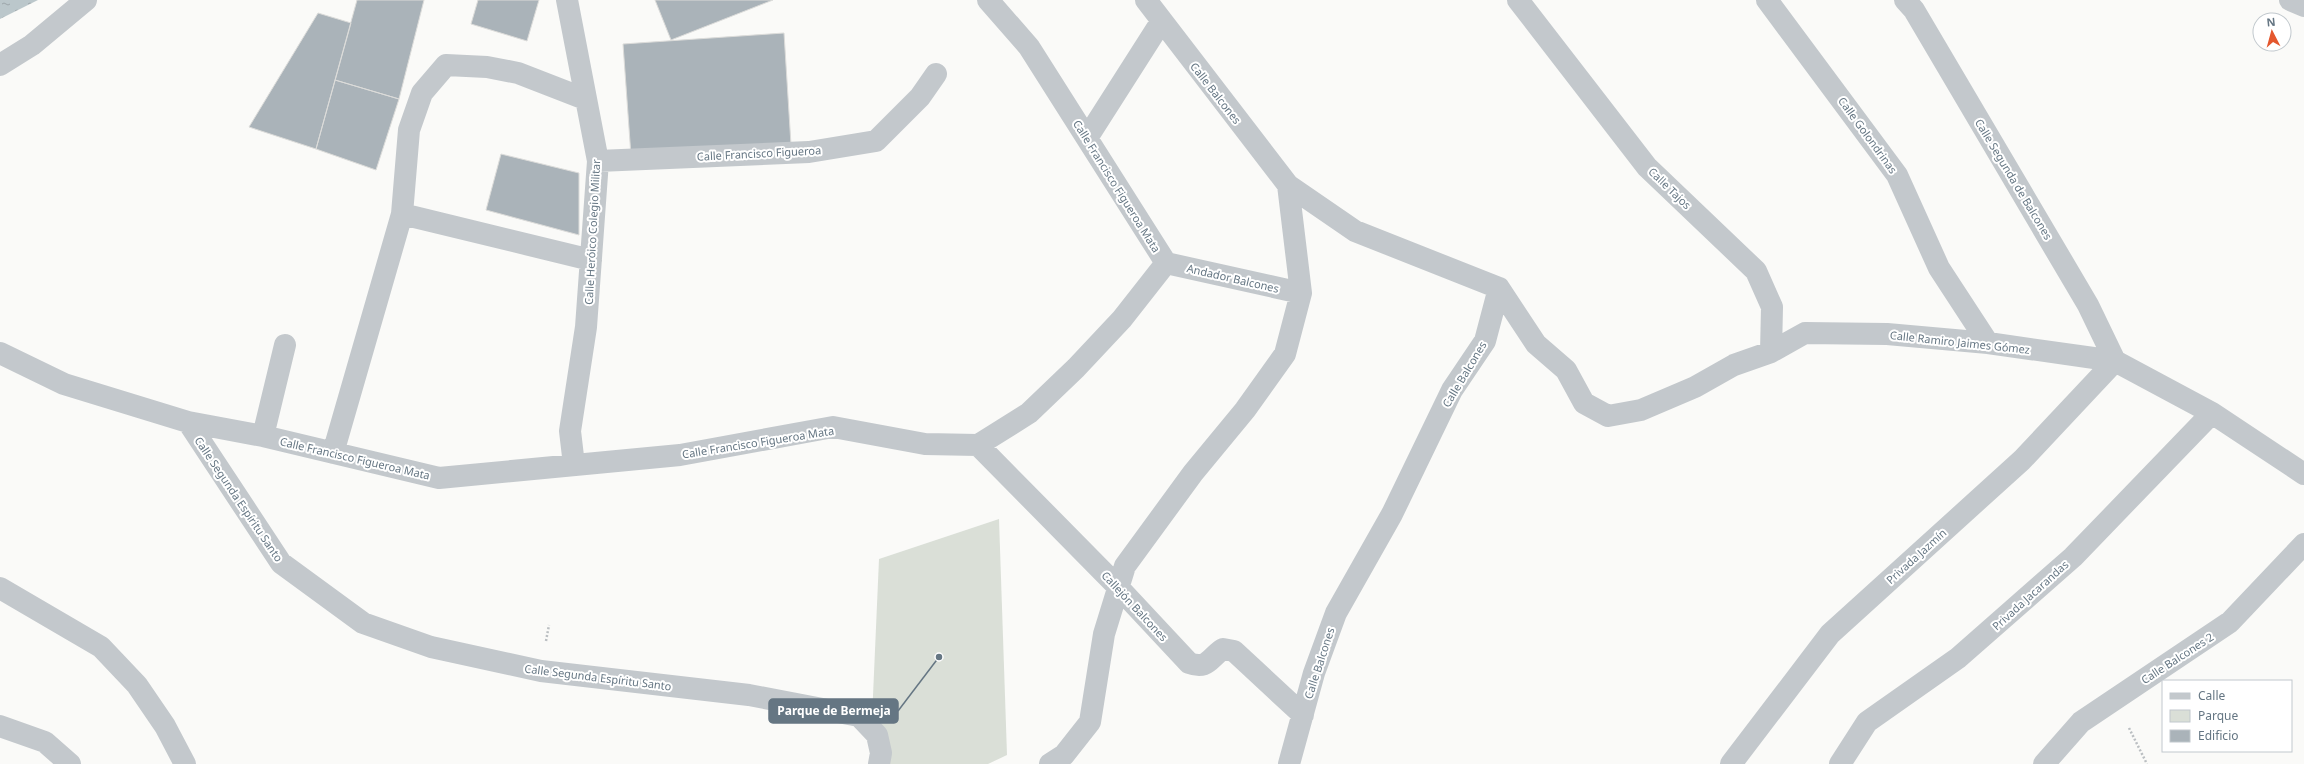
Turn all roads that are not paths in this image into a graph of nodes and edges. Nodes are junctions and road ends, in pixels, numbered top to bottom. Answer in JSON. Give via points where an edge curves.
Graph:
{"nodes":[{"id":1,"x":86,"y":0,"type":"edge"},
{"id":2,"x":567,"y":0,"type":"edge"},
{"id":3,"x":988,"y":0,"type":"edge"},
{"id":4,"x":1146,"y":0,"type":"edge"},
{"id":5,"x":1518,"y":0,"type":"edge"},
{"id":6,"x":1767,"y":0,"type":"edge"},
{"id":7,"x":1905,"y":0,"type":"edge"},
{"id":8,"x":2290,"y":0,"type":"edge"},
{"id":9,"x":2304,"y":6,"type":"edge"},
{"id":10,"x":1161,"y":22,"type":"junction"},
{"id":11,"x":0,"y":65,"type":"edge"},
{"id":12,"x":936,"y":74,"type":"dead end"},
{"id":13,"x":585,"y":99,"type":"junction"},
{"id":14,"x":1086,"y":138,"type":"junction"},
{"id":15,"x":598,"y":161,"type":"junction"},
{"id":16,"x":1288,"y":184,"type":"junction"},
{"id":17,"x":402,"y":214,"type":"junction"},
{"id":18,"x":591,"y":260,"type":"junction"},
{"id":19,"x":1166,"y":263,"type":"junction"},
{"id":20,"x":1499,"y":288,"type":"junction"},
{"id":21,"x":1301,"y":293,"type":"junction"},
{"id":22,"x":1988,"y":343,"type":"junction"},
{"id":23,"x":285,"y":345,"type":"dead end"},
{"id":24,"x":1771,"y":352,"type":"junction"},
{"id":25,"x":0,"y":353,"type":"edge"},
{"id":26,"x":2115,"y":361,"type":"junction"},
{"id":27,"x":2212,"y":413,"type":"junction"},
{"id":28,"x":188,"y":422,"type":"junction"},
{"id":29,"x":263,"y":436,"type":"junction"},
{"id":30,"x":978,"y":445,"type":"junction"},
{"id":31,"x":334,"y":453,"type":"junction"},
{"id":32,"x":574,"y":465,"type":"junction"},
{"id":33,"x":2304,"y":474,"type":"edge"},
{"id":34,"x":2304,"y":544,"type":"edge"},
{"id":35,"x":1118,"y":587,"type":"junction"},
{"id":36,"x":0,"y":588,"type":"edge"},
{"id":37,"x":1303,"y":715,"type":"junction"},
{"id":38,"x":0,"y":726,"type":"edge"},
{"id":39,"x":70,"y":764,"type":"edge"},
{"id":40,"x":185,"y":764,"type":"edge"},
{"id":41,"x":879,"y":764,"type":"edge"},
{"id":42,"x":1050,"y":764,"type":"edge"},
{"id":43,"x":1289,"y":764,"type":"edge"},
{"id":44,"x":1730,"y":764,"type":"edge"},
{"id":45,"x":1840,"y":764,"type":"edge"},
{"id":46,"x":2044,"y":764,"type":"edge"}],
"edges":[{"from":1,"to":11,"type":"street","via":[[32,45]]},
{"from":2,"to":13,"type":"street","name":"Calle Heróico Colegio Militar"},
{"from":3,"to":14,"type":"street","name":"Calle Francisco Figueroa Mata","via":[[1029,47]]},
{"from":4,"to":10,"type":"street","name":"Calle Balcones"},
{"from":5,"to":24,"type":"street","name":"Calle Tajos","via":[[1647,167],[1756,271],[1772,307]]},
{"from":6,"to":22,"type":"street","name":"Calle Golondrinas","via":[[1897,175],[1939,268]]},
{"from":7,"to":26,"type":"street","name":"Calle Segunda de Balcones","via":[[1914,10],[2088,306]]},
{"from":8,"to":9,"type":"street"},
{"from":10,"to":14,"type":"street"},
{"from":10,"to":16,"type":"street","name":"Calle Balcones"},
{"from":12,"to":15,"type":"street","name":"Calle Francisco Figueroa","via":[[920,97],[876,141],[809,152]]},
{"from":13,"to":15,"type":"street","name":"Calle Heróico Colegio Militar"},
{"from":13,"to":17,"type":"street","via":[[518,73],[487,67],[446,65],[422,94],[409,130]]},
{"from":14,"to":19,"type":"street","name":"Calle Francisco Figueroa Mata"},
{"from":15,"to":18,"type":"street","name":"Calle Heróico Colegio Militar"},
{"from":16,"to":20,"type":"street","name":"Calle Balcones","via":[[1355,231]]},
{"from":16,"to":21,"type":"street"},
{"from":17,"to":18,"type":"street"},
{"from":17,"to":31,"type":"street"},
{"from":18,"to":32,"type":"street","name":"Calle Heróico Colegio Militar","via":[[586,328],[570,431]]},
{"from":19,"to":21,"type":"street","name":"Andador Balcones"},
{"from":19,"to":30,"type":"street","name":"Calle Francisco Figueroa Mata","via":[[1122,319],[1076,368],[1028,412]]},
{"from":20,"to":24,"type":"street","via":[[1536,344],[1566,370],[1584,403],[1608,416],[1641,410],[1695,387],[1734,365]]},
{"from":20,"to":37,"type":"street","name":"Calle Balcones","via":[[1485,342],[1452,390],[1392,514],[1336,613],[1314,673]]},
{"from":21,"to":35,"type":"street","via":[[1285,354],[1245,410],[1193,472],[1126,566]]},
{"from":22,"to":24,"type":"street","name":"Calle Ramiro Jaimes Gómez","via":[[1887,334],[1805,333]]},
{"from":22,"to":26,"type":"street","name":"Calle Ramiro Jaimes Gómez"},
{"from":23,"to":29,"type":"street"},
{"from":25,"to":28,"type":"street","name":"Calle Francisco Figueroa Mata","via":[[64,384]]},
{"from":26,"to":27,"type":"street"},
{"from":26,"to":44,"type":"street","name":"Privada Jazmín","via":[[2022,460],[1830,634]]},
{"from":27,"to":33,"type":"street"},
{"from":27,"to":45,"type":"street","name":"Privada Jacarandas","via":[[2072,557],[1958,658],[1867,722]]},
{"from":28,"to":29,"type":"street","name":"Calle Francisco Figueroa Mata"},
{"from":28,"to":41,"type":"street","name":"Calle Segunda Espíritu Santo","via":[[281,563],[363,623],[430,647],[541,671],[749,695],[859,716],[877,734],[881,754]]},
{"from":29,"to":31,"type":"street","name":"Calle Francisco Figueroa Mata"},
{"from":30,"to":32,"type":"street","name":"Calle Francisco Figueroa Mata","via":[[925,444],[833,427],[680,455]]},
{"from":30,"to":35,"type":"street","name":"Callejón Balcones"},
{"from":31,"to":32,"type":"street","name":"Calle Francisco Figueroa Mata","via":[[439,478]]},
{"from":34,"to":46,"type":"street","name":"Calle Balcones 2","via":[[2230,622],[2081,722]]},
{"from":35,"to":37,"type":"street","name":"Callejón Balcones","via":[[1189,663],[1198,666],[1206,664],[1223,649],[1234,651]]},
{"from":35,"to":42,"type":"street","via":[[1104,634],[1090,722],[1064,755]]},
{"from":36,"to":40,"type":"street","via":[[101,647],[137,685],[165,726]]},
{"from":37,"to":43,"type":"street","name":"Calle Balcones"},
{"from":38,"to":39,"type":"street","via":[[44,742]]}]}
